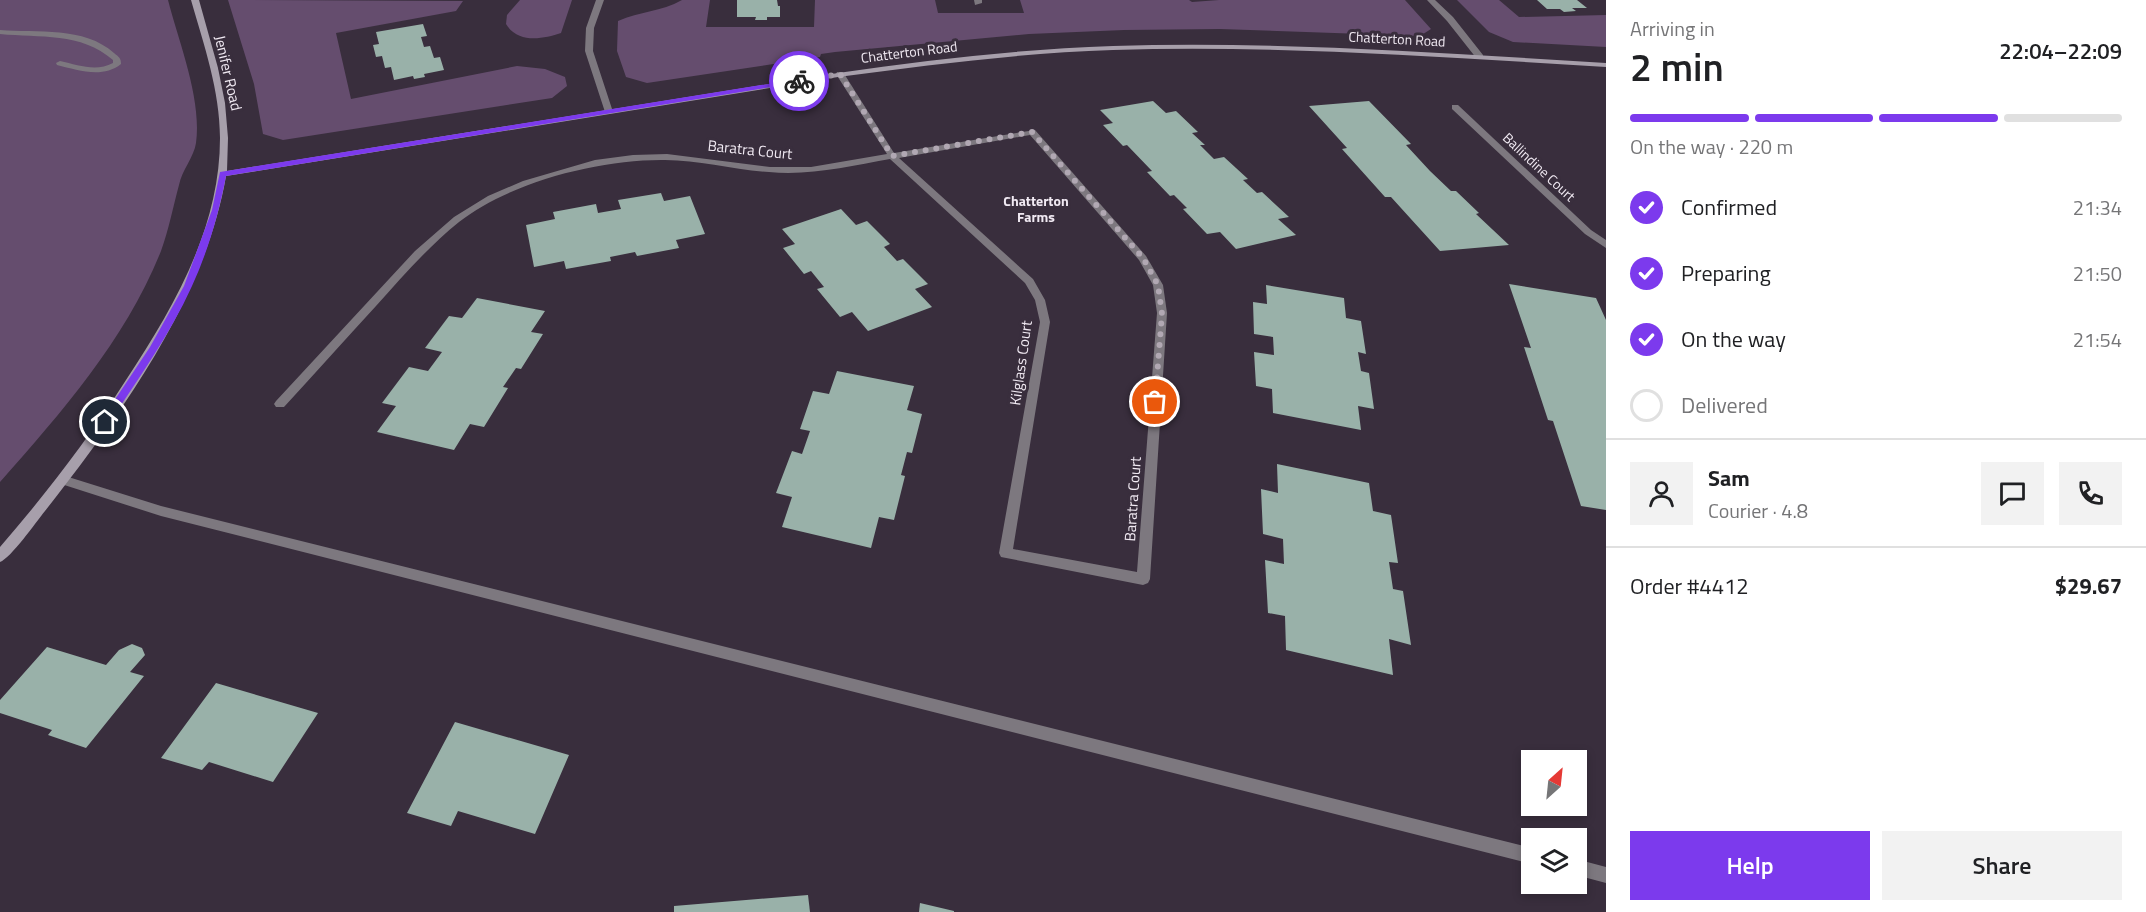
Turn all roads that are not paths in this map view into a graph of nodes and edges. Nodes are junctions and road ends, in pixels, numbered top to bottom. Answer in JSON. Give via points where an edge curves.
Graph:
{"nodes":[{"id":1,"x":195,"y":0,"type":"edge"},
{"id":2,"x":600,"y":0,"type":"edge"},
{"id":3,"x":1431,"y":0,"type":"edge"},
{"id":4,"x":0,"y":32,"type":"edge"},
{"id":5,"x":1480,"y":57,"type":"junction"},
{"id":6,"x":60,"y":63,"type":"dead end"},
{"id":7,"x":1606,"y":65,"type":"edge"},
{"id":8,"x":840,"y":74,"type":"junction"},
{"id":9,"x":1455,"y":107,"type":"dead end"},
{"id":10,"x":609,"y":112,"type":"junction"},
{"id":11,"x":892,"y":156,"type":"junction"},
{"id":12,"x":223,"y":174,"type":"junction"},
{"id":13,"x":1606,"y":245,"type":"edge"},
{"id":14,"x":280,"y":404,"type":"dead end"},
{"id":15,"x":62,"y":480,"type":"junction"},
{"id":16,"x":1006,"y":553,"type":"joint"},
{"id":17,"x":0,"y":556,"type":"edge"},
{"id":18,"x":1521,"y":853,"type":"edge"},
{"id":19,"x":1587,"y":870,"type":"edge"},
{"id":20,"x":1606,"y":875,"type":"edge"}],
"edges":[{"from":1,"to":12,"type":"street","name":"Jenifer Road","via":[[222,100]]},
{"from":2,"to":10,"type":"street","via":[[590,28],[590,51]]},
{"from":3,"to":5,"type":"street"},
{"from":4,"to":6,"type":"street","via":[[71,36],[100,46],[117,59],[112,67],[96,71]]},
{"from":5,"to":7,"type":"street","name":"Chatterton Road"},
{"from":5,"to":8,"type":"street","name":"Chatterton Road","via":[[1243,47],[1133,48],[1031,52]]},
{"from":8,"to":10,"type":"street","name":"Chatterton Road"},
{"from":8,"to":11,"type":"street","name":"Kilglass Court"},
{"from":9,"to":13,"type":"street","name":"Ballindine Court"},
{"from":10,"to":12,"type":"street","name":"Chatterton Road"},
{"from":11,"to":14,"type":"street","name":"Baratra Court","via":[[811,170],[770,170],[667,157],[633,158],[595,163],[526,183],[466,214],[418,253]]},
{"from":11,"to":16,"type":"street","name":"Kilglass Court","via":[[1029,281],[1040,300],[1045,322]]},
{"from":11,"to":16,"type":"street","name":"Baratra Court","via":[[1032,132],[1143,258],[1158,285],[1162,314],[1143,579]]},
{"from":12,"to":15,"type":"street","name":"Jenifer Road","via":[[216,210],[188,286],[154,348]]},
{"from":15,"to":17,"type":"street","name":"Jenifer Road"},
{"from":15,"to":18,"type":"street","via":[[161,511]]},
{"from":19,"to":20,"type":"street"}]}
